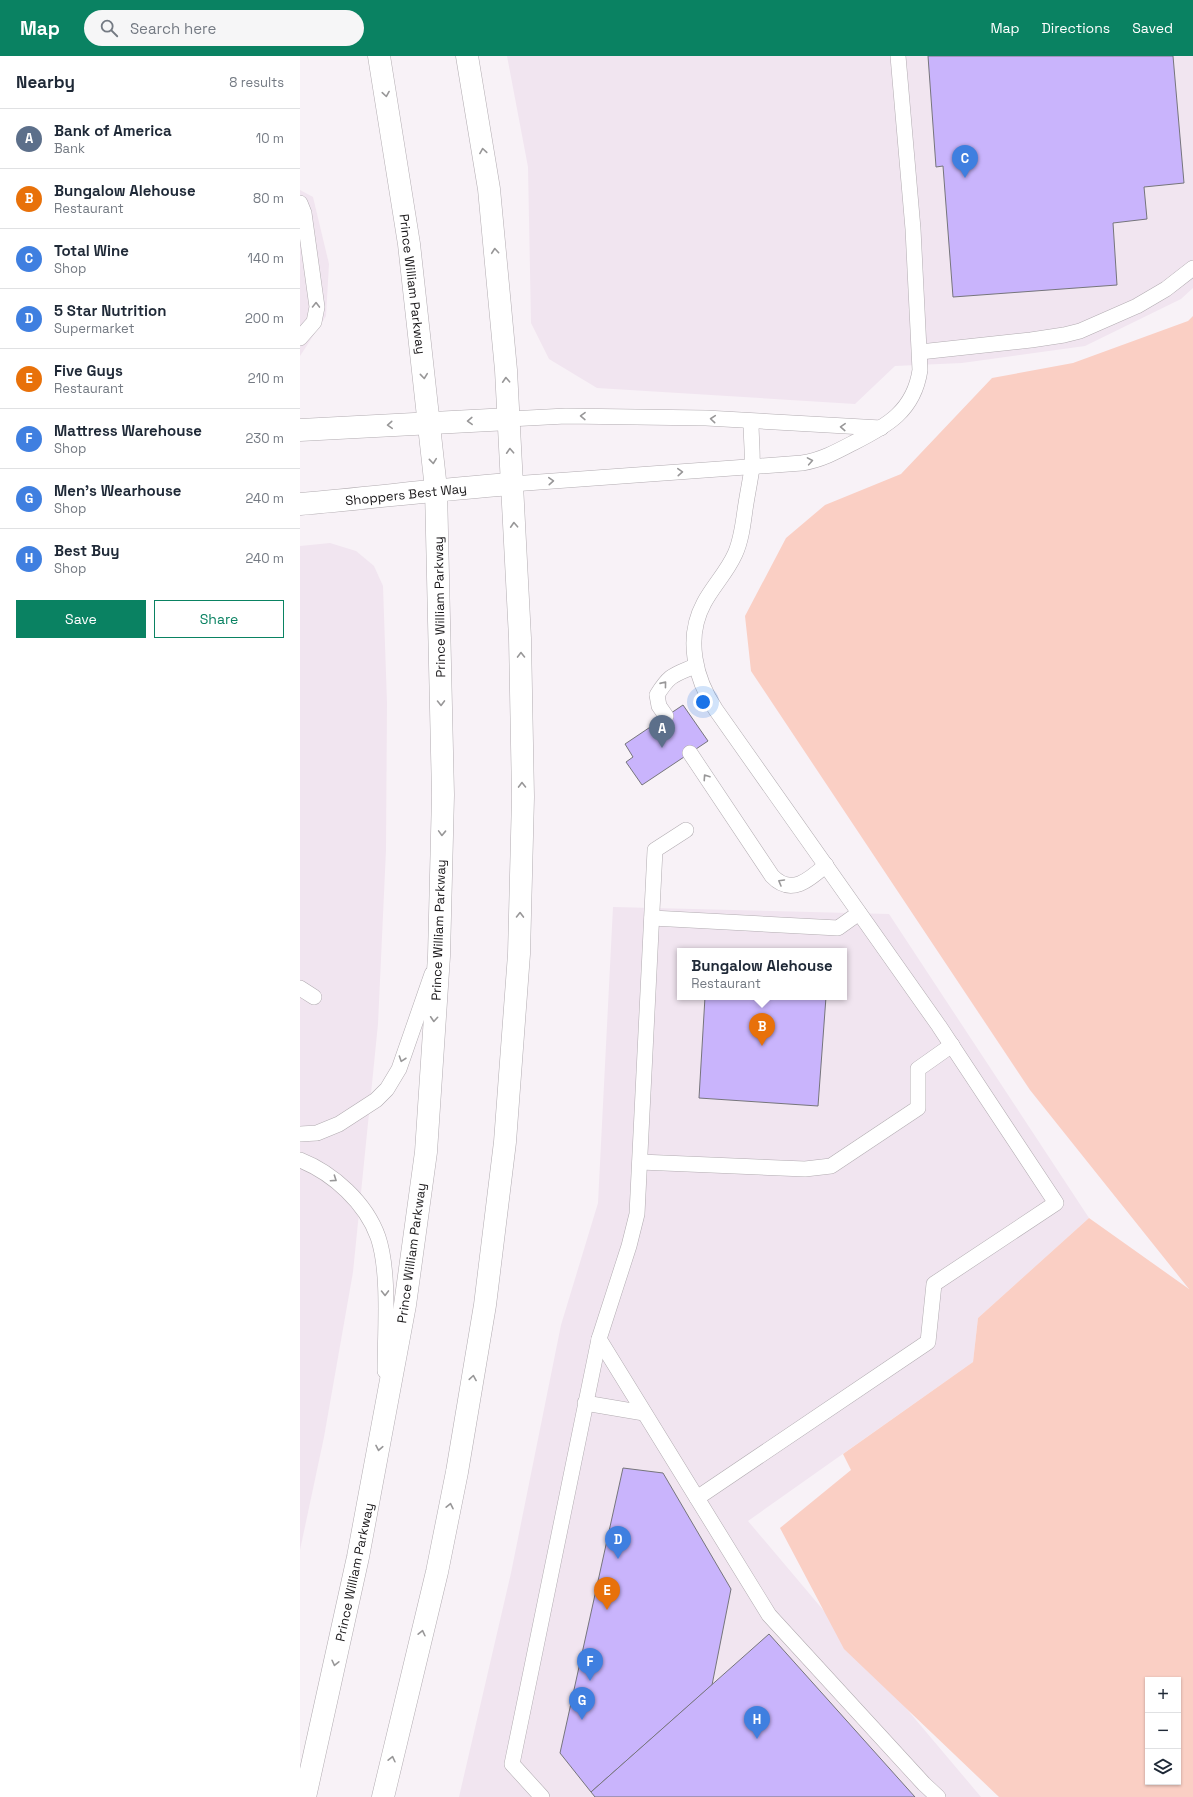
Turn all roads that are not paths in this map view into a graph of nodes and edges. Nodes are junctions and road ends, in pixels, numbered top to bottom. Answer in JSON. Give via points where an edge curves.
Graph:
{"nodes":[{"id":1,"x":379,"y":56,"type":"edge"},
{"id":2,"x":467,"y":56,"type":"edge"},
{"id":3,"x":898,"y":56,"type":"edge"},
{"id":4,"x":300,"y":203,"type":"edge"},
{"id":5,"x":1193,"y":268,"type":"edge"},
{"id":6,"x":300,"y":338,"type":"edge"},
{"id":7,"x":920,"y":352,"type":"junction"},
{"id":8,"x":508,"y":419,"type":"junction"},
{"id":9,"x":429,"y":422,"type":"junction"},
{"id":10,"x":751,"y":422,"type":"junction"},
{"id":11,"x":882,"y":428,"type":"junction"},
{"id":12,"x":300,"y":430,"type":"edge"},
{"id":13,"x":752,"y":466,"type":"junction"},
{"id":14,"x":512,"y":484,"type":"junction"},
{"id":15,"x":436,"y":489,"type":"junction"},
{"id":16,"x":300,"y":504,"type":"edge"},
{"id":17,"x":695,"y":666,"type":"junction"},
{"id":18,"x":666,"y":716,"type":"dead end"},
{"id":19,"x":690,"y":753,"type":"dead end"},
{"id":20,"x":686,"y":830,"type":"dead end"},
{"id":21,"x":826,"y":865,"type":"junction"},
{"id":22,"x":859,"y":913,"type":"junction"},
{"id":23,"x":652,"y":918,"type":"junction"},
{"id":24,"x":439,"y":956,"type":"junction"},
{"id":25,"x":300,"y":988,"type":"edge"},
{"id":26,"x":314,"y":997,"type":"dead end"},
{"id":27,"x":952,"y":1046,"type":"junction"},
{"id":28,"x":300,"y":1134,"type":"edge"},
{"id":29,"x":300,"y":1160,"type":"edge"},
{"id":30,"x":640,"y":1162,"type":"junction"},
{"id":31,"x":599,"y":1338,"type":"junction"},
{"id":32,"x":586,"y":1402,"type":"junction"},
{"id":33,"x":644,"y":1413,"type":"junction"},
{"id":34,"x":385,"y":1415,"type":"junction"},
{"id":35,"x":697,"y":1498,"type":"junction"},
{"id":36,"x":305,"y":1797,"type":"edge"},
{"id":37,"x":383,"y":1797,"type":"edge"},
{"id":38,"x":542,"y":1797,"type":"edge"},
{"id":39,"x":938,"y":1797,"type":"edge"}],
"edges":[{"from":1,"to":9,"type":"main road","name":"Prince William Parkway","one_way":true,"via":[[409,244]]},
{"from":8,"to":2,"type":"main road","one_way":true,"via":[[506,370],[489,189]]},
{"from":3,"to":7,"type":"lane","via":[[913,229]]},
{"from":6,"to":4,"type":"lane","one_way":true,"via":[[314,322],[317,307],[304,213]]},
{"from":5,"to":7,"type":"lane","via":[[1149,299],[1080,331],[1030,340]]},
{"from":7,"to":11,"type":"lane","via":[[919,380],[914,393],[898,416]]},
{"from":8,"to":9,"type":"main road","one_way":true},
{"from":10,"to":8,"type":"lane","one_way":true,"via":[[706,418],[576,416]]},
{"from":14,"to":8,"type":"main road","one_way":true},
{"from":9,"to":12,"type":"main road","one_way":true},
{"from":9,"to":15,"type":"main road","name":"Prince William Parkway","one_way":true},
{"from":11,"to":10,"type":"lane","one_way":true},
{"from":10,"to":13,"type":"lane"},
{"from":13,"to":11,"type":"lane","one_way":true,"via":[[816,460]]},
{"from":14,"to":13,"type":"lane","one_way":true},
{"from":13,"to":17,"type":"lane","via":[[743,527],[735,554],[704,604],[696,628]]},
{"from":14,"to":15,"type":"main road","name":"Shoppers Best Way"},
{"from":37,"to":14,"type":"main road","one_way":true,"via":[[437,1572],[457,1472],[485,1305],[505,1142],[519,954],[523,797],[520,638]]},
{"from":15,"to":16,"type":"main road","name":"Shoppers Best Way","via":[[374,498]]},
{"from":15,"to":24,"type":"main road","name":"Prince William Parkway","one_way":true,"via":[[443,795]]},
{"from":18,"to":17,"type":"lane","one_way":true,"via":[[659,706],[657,695],[664,683],[674,674]]},
{"from":17,"to":21,"type":"lane","via":[[707,697]]},
{"from":21,"to":19,"type":"lane","one_way":true,"via":[[813,877],[800,884],[790,887],[779,883]]},
{"from":20,"to":23,"type":"lane","via":[[655,850]]},
{"from":21,"to":22,"type":"lane"},
{"from":22,"to":23,"type":"lane","via":[[838,928]]},
{"from":22,"to":27,"type":"lane"},
{"from":23,"to":30,"type":"lane"},
{"from":24,"to":28,"type":"lane","one_way":true,"via":[[399,1069],[387,1089],[376,1100],[338,1124],[317,1133]]},
{"from":24,"to":34,"type":"main road","name":"Prince William Parkway","one_way":true,"via":[[426,1152],[405,1305]]},
{"from":25,"to":26,"type":"lane"},
{"from":27,"to":30,"type":"lane","via":[[918,1069],[918,1108],[831,1166],[806,1169]]},
{"from":27,"to":35,"type":"lane","via":[[1056,1203],[934,1284],[928,1342]]},
{"from":29,"to":34,"type":"lane","one_way":true,"via":[[338,1182],[368,1217],[378,1237],[385,1288]]},
{"from":30,"to":31,"type":"lane","via":[[637,1214]]},
{"from":31,"to":32,"type":"lane"},
{"from":31,"to":33,"type":"lane"},
{"from":32,"to":33,"type":"lane"},
{"from":32,"to":38,"type":"lane","via":[[512,1764]]},
{"from":33,"to":35,"type":"lane"},
{"from":34,"to":36,"type":"main road","name":"Prince William Parkway","one_way":true,"via":[[358,1557]]},
{"from":35,"to":39,"type":"lane","via":[[769,1615]]}]}
